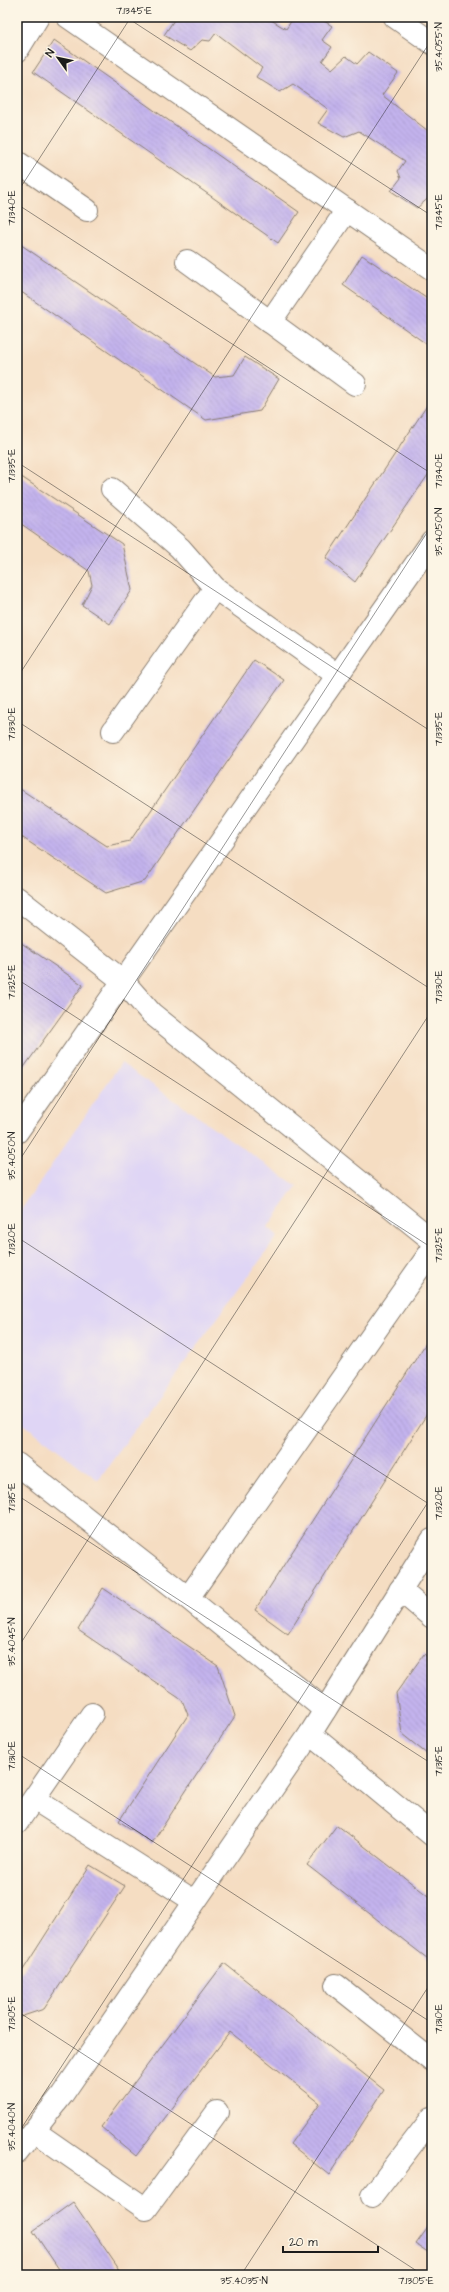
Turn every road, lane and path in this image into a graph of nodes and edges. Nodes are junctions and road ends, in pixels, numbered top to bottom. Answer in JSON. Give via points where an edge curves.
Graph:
{"nodes":[{"id":1,"x":38,"y":17,"type":"edge"},
{"id":2,"x":68,"y":17,"type":"edge"},
{"id":3,"x":394,"y":17,"type":"edge"},
{"id":4,"x":432,"y":43,"type":"edge"},
{"id":5,"x":17,"y":51,"type":"edge"},
{"id":6,"x":17,"y":162,"type":"edge"},
{"id":7,"x":87,"y":210,"type":"dead end"},
{"id":8,"x":346,"y":210,"type":"junction"},
{"id":9,"x":187,"y":261,"type":"dead end"},
{"id":10,"x":432,"y":269,"type":"edge"},
{"id":11,"x":270,"y":322,"type":"junction"},
{"id":12,"x":355,"y":384,"type":"dead end"},
{"id":13,"x":112,"y":489,"type":"dead end"},
{"id":14,"x":432,"y":541,"type":"edge"},
{"id":15,"x":215,"y":588,"type":"junction"},
{"id":16,"x":337,"y":675,"type":"junction"},
{"id":17,"x":113,"y":731,"type":"dead end"},
{"id":18,"x":17,"y":898,"type":"edge"},
{"id":19,"x":123,"y":981,"type":"junction"},
{"id":20,"x":17,"y":1132,"type":"edge"},
{"id":21,"x":432,"y":1240,"type":"edge"},
{"id":22,"x":432,"y":1250,"type":"edge"},
{"id":23,"x":17,"y":1464,"type":"edge"},
{"id":24,"x":432,"y":1540,"type":"edge"},
{"id":25,"x":400,"y":1590,"type":"junction"},
{"id":26,"x":188,"y":1598,"type":"junction"},
{"id":27,"x":432,"y":1617,"type":"edge"},
{"id":28,"x":325,"y":1710,"type":"junction"},
{"id":29,"x":92,"y":1714,"type":"dead end"},
{"id":30,"x":310,"y":1734,"type":"junction"},
{"id":31,"x":34,"y":1799,"type":"junction"},
{"id":32,"x":17,"y":1823,"type":"edge"},
{"id":33,"x":432,"y":1835,"type":"edge"},
{"id":34,"x":194,"y":1901,"type":"junction"},
{"id":35,"x":336,"y":1985,"type":"dead end"},
{"id":36,"x":432,"y":2061,"type":"edge"},
{"id":37,"x":217,"y":2112,"type":"dead end"},
{"id":38,"x":432,"y":2118,"type":"edge"},
{"id":39,"x":34,"y":2131,"type":"junction"},
{"id":40,"x":17,"y":2152,"type":"edge"},
{"id":41,"x":372,"y":2196,"type":"dead end"}],
"edges":[{"from":1,"to":5,"type":"street"},
{"from":2,"to":8,"type":"street"},
{"from":3,"to":4,"type":"street"},
{"from":6,"to":7,"type":"street"},
{"from":8,"to":10,"type":"street"},
{"from":8,"to":11,"type":"street"},
{"from":9,"to":11,"type":"street"},
{"from":11,"to":12,"type":"street"},
{"from":13,"to":15,"type":"street","via":[[180,548]]},
{"from":14,"to":16,"type":"street"},
{"from":15,"to":16,"type":"street"},
{"from":15,"to":17,"type":"street"},
{"from":16,"to":19,"type":"street"},
{"from":18,"to":19,"type":"street"},
{"from":19,"to":20,"type":"street"},
{"from":19,"to":21,"type":"street","via":[[151,1013]]},
{"from":22,"to":26,"type":"street"},
{"from":23,"to":26,"type":"street"},
{"from":24,"to":25,"type":"street"},
{"from":25,"to":27,"type":"street"},
{"from":25,"to":28,"type":"street"},
{"from":26,"to":28,"type":"street"},
{"from":28,"to":30,"type":"street"},
{"from":29,"to":31,"type":"street"},
{"from":30,"to":33,"type":"street"},
{"from":30,"to":34,"type":"street"},
{"from":31,"to":32,"type":"street"},
{"from":31,"to":34,"type":"street"},
{"from":34,"to":39,"type":"street","via":[[62,2095]]},
{"from":35,"to":36,"type":"street"},
{"from":37,"to":39,"type":"street","via":[[146,2209]]},
{"from":38,"to":41,"type":"street"},
{"from":39,"to":40,"type":"street"}]}
